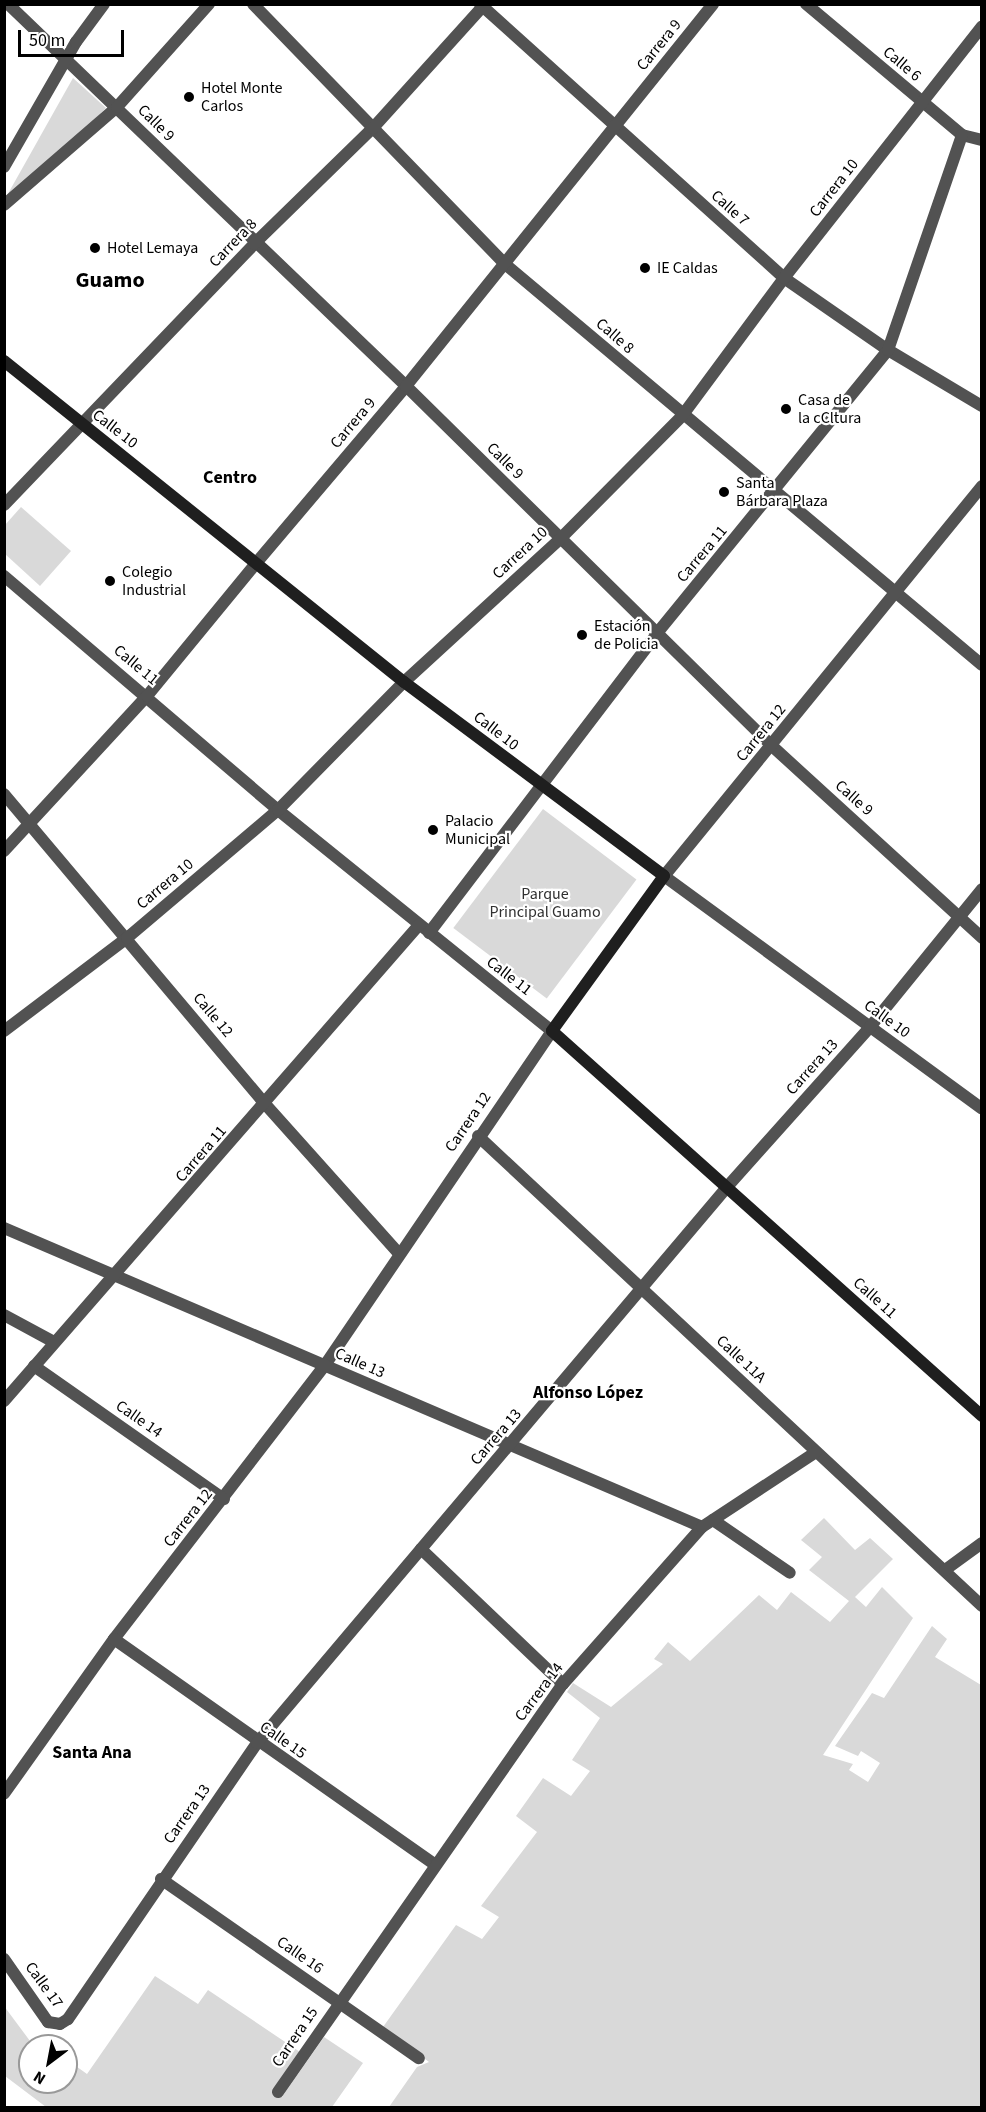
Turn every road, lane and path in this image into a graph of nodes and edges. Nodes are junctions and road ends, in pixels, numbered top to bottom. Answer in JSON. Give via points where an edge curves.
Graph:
{"nodes":[{"id":1,"x":8,"y":4,"type":"edge"},
{"id":2,"x":104,"y":4,"type":"edge"},
{"id":3,"x":209,"y":4,"type":"edge"},
{"id":4,"x":253,"y":4,"type":"edge"},
{"id":5,"x":713,"y":4,"type":"edge"},
{"id":6,"x":807,"y":4,"type":"edge"},
{"id":7,"x":482,"y":5,"type":"edge"},
{"id":8,"x":981,"y":26,"type":"edge"},
{"id":9,"x":922,"y":103,"type":"junction"},
{"id":10,"x":117,"y":107,"type":"junction"},
{"id":11,"x":614,"y":126,"type":"junction"},
{"id":12,"x":373,"y":128,"type":"junction"},
{"id":13,"x":962,"y":135,"type":"junction"},
{"id":14,"x":981,"y":140,"type":"edge"},
{"id":15,"x":4,"y":167,"type":"edge"},
{"id":16,"x":4,"y":205,"type":"edge"},
{"id":17,"x":254,"y":244,"type":"junction"},
{"id":18,"x":505,"y":264,"type":"junction"},
{"id":19,"x":784,"y":278,"type":"junction"},
{"id":20,"x":888,"y":350,"type":"junction"},
{"id":21,"x":4,"y":361,"type":"edge"},
{"id":22,"x":406,"y":386,"type":"junction"},
{"id":23,"x":981,"y":406,"type":"edge"},
{"id":24,"x":682,"y":416,"type":"junction"},
{"id":25,"x":82,"y":424,"type":"junction"},
{"id":26,"x":981,"y":486,"type":"edge"},
{"id":27,"x":777,"y":490,"type":"junction"},
{"id":28,"x":4,"y":505,"type":"edge"},
{"id":29,"x":559,"y":540,"type":"junction"},
{"id":30,"x":257,"y":562,"type":"junction"},
{"id":31,"x":4,"y":576,"type":"edge"},
{"id":32,"x":893,"y":594,"type":"junction"},
{"id":33,"x":658,"y":632,"type":"junction"},
{"id":34,"x":981,"y":665,"type":"edge"},
{"id":35,"x":404,"y":682,"type":"junction"},
{"id":36,"x":147,"y":696,"type":"junction"},
{"id":37,"x":772,"y":746,"type":"junction"},
{"id":38,"x":539,"y":785,"type":"junction"},
{"id":39,"x":4,"y":794,"type":"edge"},
{"id":40,"x":278,"y":810,"type":"junction"},
{"id":41,"x":31,"y":825,"type":"junction"},
{"id":42,"x":4,"y":851,"type":"edge"},
{"id":43,"x":664,"y":876,"type":"junction"},
{"id":44,"x":981,"y":889,"type":"edge"},
{"id":45,"x":959,"y":916,"type":"junction"},
{"id":46,"x":424,"y":929,"type":"junction"},
{"id":47,"x":127,"y":938,"type":"junction"},
{"id":48,"x":981,"y":938,"type":"edge"},
{"id":49,"x":870,"y":1027,"type":"junction"},
{"id":50,"x":4,"y":1031,"type":"edge"},
{"id":51,"x":552,"y":1031,"type":"junction"},
{"id":52,"x":266,"y":1105,"type":"junction"},
{"id":53,"x":981,"y":1109,"type":"edge"},
{"id":54,"x":478,"y":1136,"type":"junction"},
{"id":55,"x":727,"y":1187,"type":"junction"},
{"id":56,"x":4,"y":1228,"type":"edge"},
{"id":57,"x":399,"y":1254,"type":"junction"},
{"id":58,"x":117,"y":1274,"type":"junction"},
{"id":59,"x":644,"y":1289,"type":"junction"},
{"id":60,"x":4,"y":1315,"type":"edge"},
{"id":61,"x":54,"y":1342,"type":"junction"},
{"id":62,"x":325,"y":1365,"type":"junction"},
{"id":63,"x":34,"y":1366,"type":"junction"},
{"id":64,"x":4,"y":1401,"type":"edge"},
{"id":65,"x":981,"y":1416,"type":"edge"},
{"id":66,"x":510,"y":1447,"type":"junction"},
{"id":67,"x":816,"y":1452,"type":"junction"},
{"id":68,"x":224,"y":1499,"type":"junction"},
{"id":69,"x":708,"y":1524,"type":"junction"},
{"id":70,"x":981,"y":1543,"type":"edge"},
{"id":71,"x":421,"y":1549,"type":"junction"},
{"id":72,"x":945,"y":1570,"type":"junction"},
{"id":73,"x":790,"y":1573,"type":"dead end"},
{"id":74,"x":981,"y":1606,"type":"edge"},
{"id":75,"x":114,"y":1639,"type":"junction"},
{"id":76,"x":563,"y":1684,"type":"junction"},
{"id":77,"x":257,"y":1743,"type":"junction"},
{"id":78,"x":4,"y":1794,"type":"edge"},
{"id":79,"x":435,"y":1865,"type":"junction"},
{"id":80,"x":161,"y":1879,"type":"junction"},
{"id":81,"x":4,"y":1959,"type":"edge"},
{"id":82,"x":339,"y":2002,"type":"junction"},
{"id":83,"x":60,"y":2024,"type":"joint"},
{"id":84,"x":419,"y":2058,"type":"dead end"},
{"id":85,"x":278,"y":2092,"type":"dead end"}],
"edges":[{"from":1,"to":10,"type":"street","name":"Calle 9"},
{"from":2,"to":15,"type":"street","via":[[76,42]]},
{"from":3,"to":10,"type":"street"},
{"from":4,"to":12,"type":"street","name":"Calle 8"},
{"from":5,"to":11,"type":"street","name":"Carrera 9"},
{"from":6,"to":9,"type":"street","name":"Calle 6"},
{"from":7,"to":11,"type":"street","name":"Calle 7"},
{"from":7,"to":12,"type":"street","name":"Carrera 8"},
{"from":8,"to":9,"type":"street","name":"Carrera 10"},
{"from":9,"to":13,"type":"street","name":"Calle 6"},
{"from":9,"to":19,"type":"street","name":"Carrera 10"},
{"from":10,"to":16,"type":"street"},
{"from":10,"to":17,"type":"street","name":"Calle 9"},
{"from":11,"to":18,"type":"street","name":"Carrera 9"},
{"from":11,"to":19,"type":"street","name":"Calle 7"},
{"from":12,"to":17,"type":"street","name":"Carrera 8"},
{"from":12,"to":18,"type":"street","name":"Calle 8"},
{"from":13,"to":14,"type":"street","name":"Calle 6"},
{"from":13,"to":20,"type":"street","name":"Carrera 11"},
{"from":17,"to":22,"type":"street","name":"Calle 9"},
{"from":17,"to":25,"type":"street","name":"Carrera 8"},
{"from":18,"to":22,"type":"street","name":"Carrera 9"},
{"from":18,"to":24,"type":"street","name":"Calle 8"},
{"from":19,"to":20,"type":"street","name":"Calle 7"},
{"from":19,"to":24,"type":"street","name":"Carrera 10"},
{"from":20,"to":23,"type":"street","name":"Calle 7"},
{"from":20,"to":27,"type":"street","name":"Carrera 11"},
{"from":21,"to":25,"type":"main road","name":"Calle 10"},
{"from":22,"to":29,"type":"street","name":"Calle 9"},
{"from":22,"to":30,"type":"street","name":"Carrera 9"},
{"from":24,"to":27,"type":"street","name":"Calle 8"},
{"from":24,"to":29,"type":"street","name":"Carrera 10"},
{"from":25,"to":28,"type":"street","name":"Carrera 8"},
{"from":25,"to":30,"type":"main road","name":"Calle 10"},
{"from":26,"to":32,"type":"street","name":"Carrera 12"},
{"from":27,"to":32,"type":"street","name":"Calle 8"},
{"from":27,"to":33,"type":"street","name":"Carrera 11"},
{"from":29,"to":33,"type":"street","name":"Calle 9"},
{"from":29,"to":35,"type":"street","name":"Carrera 10"},
{"from":30,"to":35,"type":"main road","name":"Calle 10"},
{"from":30,"to":36,"type":"street","name":"Carrera 9"},
{"from":31,"to":36,"type":"street","name":"Calle 11"},
{"from":32,"to":34,"type":"street","name":"Calle 8"},
{"from":32,"to":37,"type":"street","name":"Carrera 12"},
{"from":33,"to":37,"type":"street","name":"Calle 9"},
{"from":33,"to":38,"type":"street","name":"Carrera 11"},
{"from":35,"to":38,"type":"main road","name":"Calle 10"},
{"from":35,"to":40,"type":"street","name":"Carrera 10"},
{"from":36,"to":40,"type":"street","name":"Calle 11"},
{"from":36,"to":41,"type":"street","name":"Carrera 9"},
{"from":37,"to":43,"type":"street","name":"Carrera 12"},
{"from":37,"to":45,"type":"street","name":"Calle 9"},
{"from":38,"to":43,"type":"main road","name":"Calle 10"},
{"from":38,"to":46,"type":"street","name":"Carrera 11"},
{"from":39,"to":41,"type":"street","name":"Calle 12"},
{"from":40,"to":46,"type":"street","name":"Calle 11"},
{"from":40,"to":47,"type":"street","name":"Carrera 10"},
{"from":41,"to":42,"type":"street","name":"Carrera 9"},
{"from":41,"to":47,"type":"street","name":"Calle 12"},
{"from":43,"to":49,"type":"street","name":"Calle 10"},
{"from":43,"to":51,"type":"main road","name":"Carrera 12"},
{"from":44,"to":45,"type":"street","name":"Carrera 13"},
{"from":45,"to":48,"type":"street","name":"Calle 9"},
{"from":45,"to":49,"type":"street","name":"Carrera 13"},
{"from":46,"to":51,"type":"street","name":"Calle 11"},
{"from":46,"to":52,"type":"street","name":"Carrera 11"},
{"from":47,"to":50,"type":"street","name":"Carrera 10"},
{"from":47,"to":52,"type":"street","name":"Calle 12"},
{"from":49,"to":53,"type":"street","name":"Calle 10"},
{"from":49,"to":55,"type":"street","name":"Carrera 13"},
{"from":51,"to":54,"type":"street","name":"Carrera 12"},
{"from":51,"to":55,"type":"main road","name":"Calle 11"},
{"from":52,"to":57,"type":"street","name":"Calle 12"},
{"from":52,"to":58,"type":"street","name":"Carrera 11"},
{"from":54,"to":57,"type":"street","name":"Carrera 12"},
{"from":54,"to":59,"type":"street","name":"Calle 11A"},
{"from":55,"to":59,"type":"street","name":"Carrera 13"},
{"from":55,"to":65,"type":"main road","name":"Calle 11"},
{"from":56,"to":58,"type":"street","name":"Calle 13"},
{"from":57,"to":62,"type":"street","name":"Carrera 12"},
{"from":58,"to":61,"type":"street","name":"Carrera 11"},
{"from":58,"to":62,"type":"street","name":"Calle 13"},
{"from":59,"to":66,"type":"street","name":"Carrera 13"},
{"from":59,"to":67,"type":"street","name":"Calle 11A"},
{"from":60,"to":61,"type":"street"},
{"from":61,"to":63,"type":"street","name":"Carrera 11"},
{"from":62,"to":66,"type":"street","name":"Calle 13"},
{"from":62,"to":68,"type":"street","name":"Carrera 12"},
{"from":63,"to":64,"type":"street","name":"Carrera 11"},
{"from":63,"to":68,"type":"street","name":"Calle 14"},
{"from":66,"to":69,"type":"street","name":"Calle 13"},
{"from":66,"to":71,"type":"street","name":"Carrera 13"},
{"from":67,"to":69,"type":"street","name":"Carrera 14"},
{"from":67,"to":72,"type":"street","name":"Calle 11A"},
{"from":68,"to":75,"type":"street","name":"Carrera 12"},
{"from":69,"to":73,"type":"street","name":"Calle 13"},
{"from":69,"to":76,"type":"street","name":"Carrera 14"},
{"from":70,"to":72,"type":"street"},
{"from":71,"to":76,"type":"street"},
{"from":71,"to":77,"type":"street","name":"Carrera 13"},
{"from":72,"to":74,"type":"street","name":"Calle 11A"},
{"from":75,"to":77,"type":"street","name":"Calle 15"},
{"from":75,"to":78,"type":"street","name":"Carrera 12"},
{"from":76,"to":79,"type":"street","name":"Carrera 14"},
{"from":77,"to":79,"type":"street","name":"Calle 15"},
{"from":77,"to":80,"type":"street","name":"Carrera 13"},
{"from":79,"to":82,"type":"street","name":"Carrera 14"},
{"from":80,"to":82,"type":"street","name":"Calle 16"},
{"from":80,"to":83,"type":"street","name":"Carrera 13","via":[[68,2019]]},
{"from":81,"to":83,"type":"street","name":"Calle 17","via":[[48,2022]]},
{"from":82,"to":84,"type":"street","name":"Calle 16"},
{"from":82,"to":85,"type":"street","name":"Carrera 15"}]}
